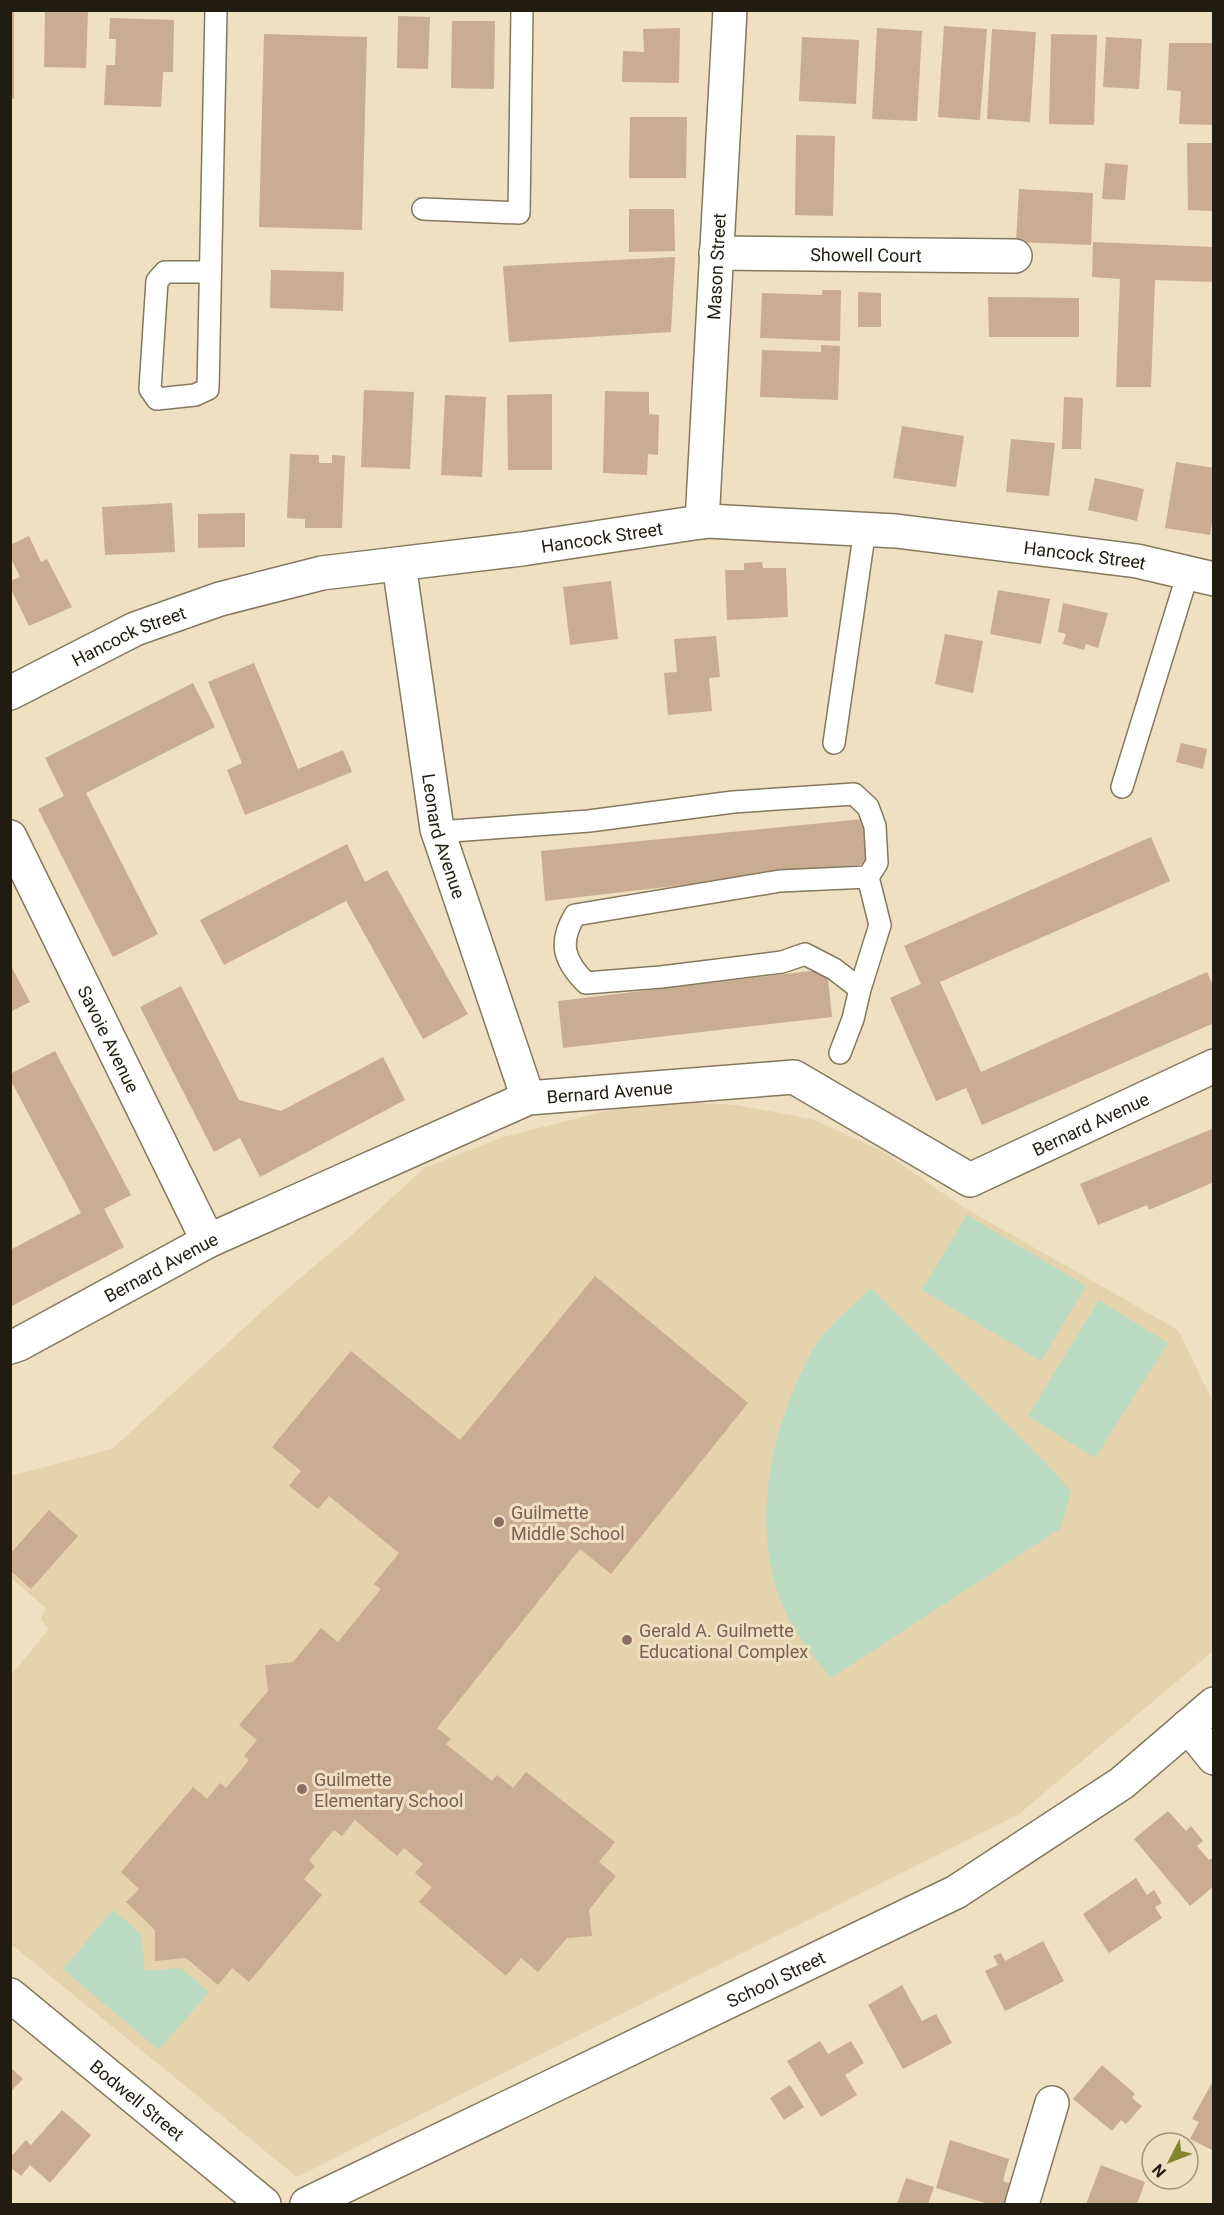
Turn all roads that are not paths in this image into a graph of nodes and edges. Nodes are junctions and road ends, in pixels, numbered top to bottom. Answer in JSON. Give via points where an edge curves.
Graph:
{"nodes":[{"id":1,"x":216,"y":10,"type":"edge"},
{"id":2,"x":522,"y":10,"type":"edge"},
{"id":3,"x":730,"y":10,"type":"edge"},
{"id":4,"x":423,"y":209,"type":"dead end"},
{"id":5,"x":716,"y":253,"type":"junction"},
{"id":6,"x":1015,"y":256,"type":"dead end"},
{"id":7,"x":210,"y":272,"type":"junction"},
{"id":8,"x":702,"y":522,"type":"junction"},
{"id":9,"x":865,"y":530,"type":"junction"},
{"id":10,"x":399,"y":564,"type":"junction"},
{"id":11,"x":1201,"y":576,"type":"edge"},
{"id":12,"x":10,"y":693,"type":"edge"},
{"id":13,"x":834,"y":743,"type":"dead end"},
{"id":14,"x":1122,"y":787,"type":"dead end"},
{"id":15,"x":438,"y":832,"type":"junction"},
{"id":16,"x":10,"y":837,"type":"edge"},
{"id":17,"x":868,"y":877,"type":"junction"},
{"id":18,"x":860,"y":988,"type":"junction"},
{"id":19,"x":840,"y":1053,"type":"dead end"},
{"id":20,"x":1214,"y":1066,"type":"edge"},
{"id":21,"x":528,"y":1098,"type":"junction"},
{"id":22,"x":207,"y":1241,"type":"junction"},
{"id":23,"x":10,"y":1347,"type":"edge"},
{"id":24,"x":1214,"y":1704,"type":"edge"},
{"id":25,"x":1188,"y":1726,"type":"junction"},
{"id":26,"x":1214,"y":1758,"type":"edge"},
{"id":27,"x":10,"y":1995,"type":"edge"},
{"id":28,"x":1052,"y":2103,"type":"dead end"},
{"id":29,"x":264,"y":2205,"type":"edge"},
{"id":30,"x":307,"y":2205,"type":"edge"},
{"id":31,"x":1022,"y":2205,"type":"edge"}],
"edges":[{"from":1,"to":7,"type":"lane"},
{"from":2,"to":4,"type":"lane","via":[[519,213]]},
{"from":3,"to":5,"type":"street","name":"Mason Street"},
{"from":5,"to":6,"type":"street","name":"Showell Court"},
{"from":5,"to":8,"type":"street","name":"Mason Street"},
{"from":7,"to":7,"type":"lane","via":[[208,389],[195,395],[157,399],[150,389],[157,281],[165,272]]},
{"from":8,"to":9,"type":"street","name":"Hancock Street"},
{"from":8,"to":10,"type":"street","name":"Hancock Street"},
{"from":9,"to":11,"type":"street","name":"Hancock Street","via":[[1137,561]]},
{"from":9,"to":13,"type":"lane"},
{"from":10,"to":12,"type":"street","name":"Hancock Street","via":[[322,573],[220,599],[135,629]]},
{"from":10,"to":15,"type":"street","name":"Leonard Avenue"},
{"from":11,"to":14,"type":"lane"},
{"from":15,"to":17,"type":"lane","via":[[589,821],[733,802],[854,794],[868,807],[875,826],[878,863]]},
{"from":15,"to":21,"type":"street","name":"Leonard Avenue"},
{"from":16,"to":22,"type":"street","name":"Savoie Avenue"},
{"from":17,"to":18,"type":"lane","via":[[880,925]]},
{"from":17,"to":18,"type":"lane","via":[[780,880],[574,915],[563,946],[572,969],[586,983],[782,962],[805,954]]},
{"from":18,"to":19,"type":"lane"},
{"from":20,"to":21,"type":"street","name":"Bernard Avenue","via":[[970,1180],[794,1077]]},
{"from":21,"to":22,"type":"street","name":"Bernard Avenue"},
{"from":22,"to":23,"type":"street","name":"Bernard Avenue"},
{"from":24,"to":25,"type":"street","name":"School Street"},
{"from":25,"to":26,"type":"street"},
{"from":25,"to":30,"type":"street","name":"School Street","via":[[1122,1783],[956,1892]]},
{"from":27,"to":29,"type":"street","name":"Bodwell Street"},
{"from":28,"to":31,"type":"street"}]}
